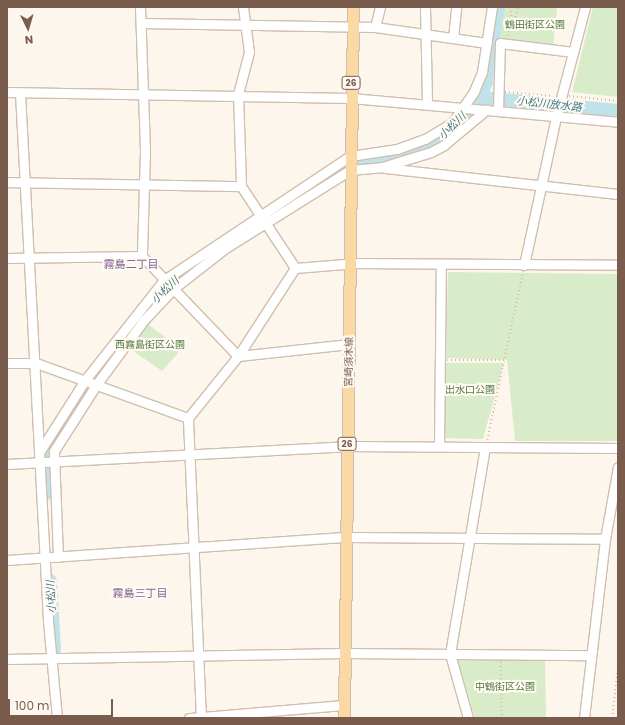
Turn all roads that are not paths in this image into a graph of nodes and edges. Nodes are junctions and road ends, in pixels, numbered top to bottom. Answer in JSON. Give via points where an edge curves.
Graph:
{"nodes":[{"id":1,"x":140,"y":7,"type":"edge"},
{"id":2,"x":243,"y":7,"type":"edge"},
{"id":3,"x":353,"y":7,"type":"edge"},
{"id":4,"x":380,"y":7,"type":"edge"},
{"id":5,"x":425,"y":7,"type":"edge"},
{"id":6,"x":456,"y":7,"type":"edge"},
{"id":7,"x":492,"y":7,"type":"edge"},
{"id":8,"x":585,"y":7,"type":"edge"},
{"id":9,"x":141,"y":23,"type":"junction"},
{"id":10,"x":246,"y":24,"type":"junction"},
{"id":11,"x":353,"y":26,"type":"junction"},
{"id":12,"x":375,"y":27,"type":"junction"},
{"id":13,"x":423,"y":34,"type":"junction"},
{"id":14,"x":453,"y":38,"type":"junction"},
{"id":15,"x":487,"y":43,"type":"junction"},
{"id":16,"x":573,"y":52,"type":"junction"},
{"id":17,"x":7,"y":92,"type":"edge"},
{"id":18,"x":20,"y":92,"type":"junction"},
{"id":19,"x":145,"y":93,"type":"junction"},
{"id":20,"x":238,"y":94,"type":"junction"},
{"id":21,"x":351,"y":98,"type":"junction"},
{"id":22,"x":427,"y":104,"type":"junction"},
{"id":23,"x":465,"y":108,"type":"junction"},
{"id":24,"x":482,"y":109,"type":"junction"},
{"id":25,"x":498,"y":110,"type":"junction"},
{"id":26,"x":556,"y":117,"type":"junction"},
{"id":27,"x":618,"y":122,"type":"edge"},
{"id":28,"x":350,"y":157,"type":"junction"},
{"id":29,"x":382,"y":167,"type":"junction"},
{"id":30,"x":350,"y":170,"type":"junction"},
{"id":31,"x":7,"y":182,"type":"edge"},
{"id":32,"x":25,"y":182,"type":"junction"},
{"id":33,"x":144,"y":184,"type":"junction"},
{"id":34,"x":241,"y":186,"type":"junction"},
{"id":35,"x":541,"y":186,"type":"junction"},
{"id":36,"x":618,"y":194,"type":"edge"},
{"id":37,"x":260,"y":216,"type":"junction"},
{"id":38,"x":267,"y":225,"type":"junction"},
{"id":39,"x":142,"y":256,"type":"junction"},
{"id":40,"x":29,"y":257,"type":"junction"},
{"id":41,"x":7,"y":258,"type":"edge"},
{"id":42,"x":349,"y":264,"type":"junction"},
{"id":43,"x":441,"y":264,"type":"junction"},
{"id":44,"x":524,"y":265,"type":"junction"},
{"id":45,"x":618,"y":265,"type":"edge"},
{"id":46,"x":295,"y":268,"type":"junction"},
{"id":47,"x":164,"y":280,"type":"junction"},
{"id":48,"x":173,"y":289,"type":"junction"},
{"id":49,"x":349,"y":344,"type":"junction"},
{"id":50,"x":238,"y":356,"type":"junction"},
{"id":51,"x":36,"y":363,"type":"junction"},
{"id":52,"x":7,"y":364,"type":"edge"},
{"id":53,"x":90,"y":382,"type":"junction"},
{"id":54,"x":188,"y":418,"type":"junction"},
{"id":55,"x":347,"y":446,"type":"junction"},
{"id":56,"x":439,"y":446,"type":"junction"},
{"id":57,"x":485,"y":448,"type":"junction"},
{"id":58,"x":618,"y":448,"type":"edge"},
{"id":59,"x":40,"y":451,"type":"junction"},
{"id":60,"x":190,"y":454,"type":"junction"},
{"id":61,"x":53,"y":461,"type":"junction"},
{"id":62,"x":41,"y":462,"type":"junction"},
{"id":63,"x":7,"y":464,"type":"edge"},
{"id":64,"x":618,"y":467,"type":"edge"},
{"id":65,"x":347,"y":537,"type":"junction"},
{"id":66,"x":469,"y":537,"type":"junction"},
{"id":67,"x":605,"y":539,"type":"junction"},
{"id":68,"x":194,"y":548,"type":"junction"},
{"id":69,"x":58,"y":557,"type":"junction"},
{"id":70,"x":44,"y":558,"type":"junction"},
{"id":71,"x":7,"y":560,"type":"edge"},
{"id":72,"x":344,"y":653,"type":"junction"},
{"id":73,"x":450,"y":654,"type":"junction"},
{"id":74,"x":198,"y":655,"type":"junction"},
{"id":75,"x":590,"y":655,"type":"junction"},
{"id":76,"x":50,"y":657,"type":"junction"},
{"id":77,"x":7,"y":659,"type":"edge"},
{"id":78,"x":344,"y":705,"type":"junction"},
{"id":79,"x":200,"y":717,"type":"edge"},
{"id":80,"x":57,"y":718,"type":"edge"},
{"id":81,"x":189,"y":718,"type":"edge"},
{"id":82,"x":344,"y":718,"type":"edge"},
{"id":83,"x":468,"y":718,"type":"edge"},
{"id":84,"x":584,"y":718,"type":"edge"}],
"edges":[{"from":1,"to":9,"type":"street"},
{"from":2,"to":10,"type":"street"},
{"from":3,"to":11,"type":"main road","name":"宮崎須木線","number":"26"},
{"from":4,"to":12,"type":"street"},
{"from":5,"to":13,"type":"street"},
{"from":6,"to":14,"type":"street"},
{"from":7,"to":15,"type":"street"},
{"from":8,"to":16,"type":"street"},
{"from":9,"to":10,"type":"street"},
{"from":9,"to":19,"type":"street"},
{"from":10,"to":11,"type":"street"},
{"from":10,"to":20,"type":"street","via":[[249,52]]},
{"from":11,"to":12,"type":"street"},
{"from":11,"to":21,"type":"main road","name":"宮崎須木線","number":"26"},
{"from":12,"to":13,"type":"street"},
{"from":13,"to":14,"type":"street"},
{"from":13,"to":22,"type":"street"},
{"from":14,"to":15,"type":"street"},
{"from":15,"to":23,"type":"street","via":[[482,72]]},
{"from":16,"to":25,"type":"street","via":[[500,42],[496,80],[500,91]]},
{"from":16,"to":26,"type":"street","via":[[564,96]]},
{"from":17,"to":18,"type":"street"},
{"from":18,"to":19,"type":"street"},
{"from":18,"to":32,"type":"street"},
{"from":19,"to":20,"type":"street"},
{"from":19,"to":33,"type":"street"},
{"from":20,"to":21,"type":"street"},
{"from":20,"to":34,"type":"street"},
{"from":21,"to":22,"type":"street"},
{"from":21,"to":28,"type":"main road","name":"宮崎須木線","number":"26"},
{"from":22,"to":23,"type":"street"},
{"from":23,"to":24,"type":"street"},
{"from":23,"to":28,"type":"street","via":[[452,123],[425,139],[397,149]]},
{"from":24,"to":25,"type":"street"},
{"from":24,"to":29,"type":"street","via":[[444,145]]},
{"from":25,"to":26,"type":"street"},
{"from":26,"to":27,"type":"street"},
{"from":26,"to":35,"type":"street"},
{"from":28,"to":30,"type":"main road","name":"宮崎須木線","number":"26"},
{"from":28,"to":37,"type":"street"},
{"from":29,"to":30,"type":"street"},
{"from":29,"to":35,"type":"street"},
{"from":30,"to":38,"type":"street"},
{"from":30,"to":42,"type":"main road","name":"宮崎須木線","number":"26"},
{"from":31,"to":32,"type":"street"},
{"from":32,"to":33,"type":"street"},
{"from":32,"to":40,"type":"street"},
{"from":33,"to":34,"type":"street"},
{"from":33,"to":39,"type":"street"},
{"from":34,"to":37,"type":"street"},
{"from":35,"to":36,"type":"street"},
{"from":35,"to":44,"type":"street"},
{"from":37,"to":38,"type":"street"},
{"from":37,"to":47,"type":"street"},
{"from":38,"to":46,"type":"street"},
{"from":38,"to":48,"type":"street","via":[[224,249]]},
{"from":39,"to":40,"type":"street"},
{"from":39,"to":47,"type":"street"},
{"from":40,"to":41,"type":"street"},
{"from":40,"to":51,"type":"street"},
{"from":42,"to":43,"type":"street"},
{"from":42,"to":46,"type":"street"},
{"from":42,"to":49,"type":"main road","name":"宮崎須木線","number":"26"},
{"from":43,"to":44,"type":"street"},
{"from":43,"to":56,"type":"street"},
{"from":44,"to":45,"type":"street"},
{"from":46,"to":50,"type":"street"},
{"from":47,"to":48,"type":"street"},
{"from":47,"to":53,"type":"street"},
{"from":48,"to":50,"type":"street"},
{"from":48,"to":53,"type":"street"},
{"from":49,"to":50,"type":"street"},
{"from":49,"to":55,"type":"main road","name":"宮崎須木線","number":"26"},
{"from":50,"to":54,"type":"street"},
{"from":51,"to":52,"type":"street"},
{"from":51,"to":53,"type":"street"},
{"from":51,"to":59,"type":"street"},
{"from":53,"to":54,"type":"street"},
{"from":53,"to":59,"type":"street"},
{"from":53,"to":61,"type":"street","via":[[54,451]]},
{"from":54,"to":60,"type":"street"},
{"from":55,"to":56,"type":"street"},
{"from":55,"to":60,"type":"street"},
{"from":55,"to":65,"type":"main road","name":"宮崎須木線","number":"26"},
{"from":56,"to":57,"type":"street"},
{"from":57,"to":58,"type":"street"},
{"from":57,"to":66,"type":"street"},
{"from":59,"to":62,"type":"street"},
{"from":60,"to":61,"type":"street"},
{"from":60,"to":68,"type":"street"},
{"from":61,"to":62,"type":"street"},
{"from":61,"to":69,"type":"street"},
{"from":62,"to":63,"type":"street"},
{"from":62,"to":70,"type":"street"},
{"from":64,"to":67,"type":"street"},
{"from":65,"to":66,"type":"street"},
{"from":65,"to":68,"type":"street"},
{"from":65,"to":72,"type":"main road","name":"宮崎須木線","number":"26"},
{"from":66,"to":67,"type":"street"},
{"from":66,"to":73,"type":"street"},
{"from":67,"to":75,"type":"street"},
{"from":68,"to":69,"type":"street"},
{"from":68,"to":74,"type":"street"},
{"from":69,"to":70,"type":"street"},
{"from":70,"to":71,"type":"street"},
{"from":70,"to":76,"type":"street"},
{"from":72,"to":73,"type":"street"},
{"from":72,"to":74,"type":"street"},
{"from":72,"to":78,"type":"main road","name":"宮崎須木線","number":"26"},
{"from":73,"to":75,"type":"street"},
{"from":73,"to":83,"type":"street"},
{"from":74,"to":76,"type":"street"},
{"from":74,"to":79,"type":"street"},
{"from":75,"to":84,"type":"street"},
{"from":76,"to":77,"type":"street"},
{"from":76,"to":80,"type":"street","via":[[60,699]]},
{"from":78,"to":79,"type":"street"},
{"from":78,"to":82,"type":"main road","name":"宮崎須木線","number":"26"},
{"from":79,"to":81,"type":"street"}]}
